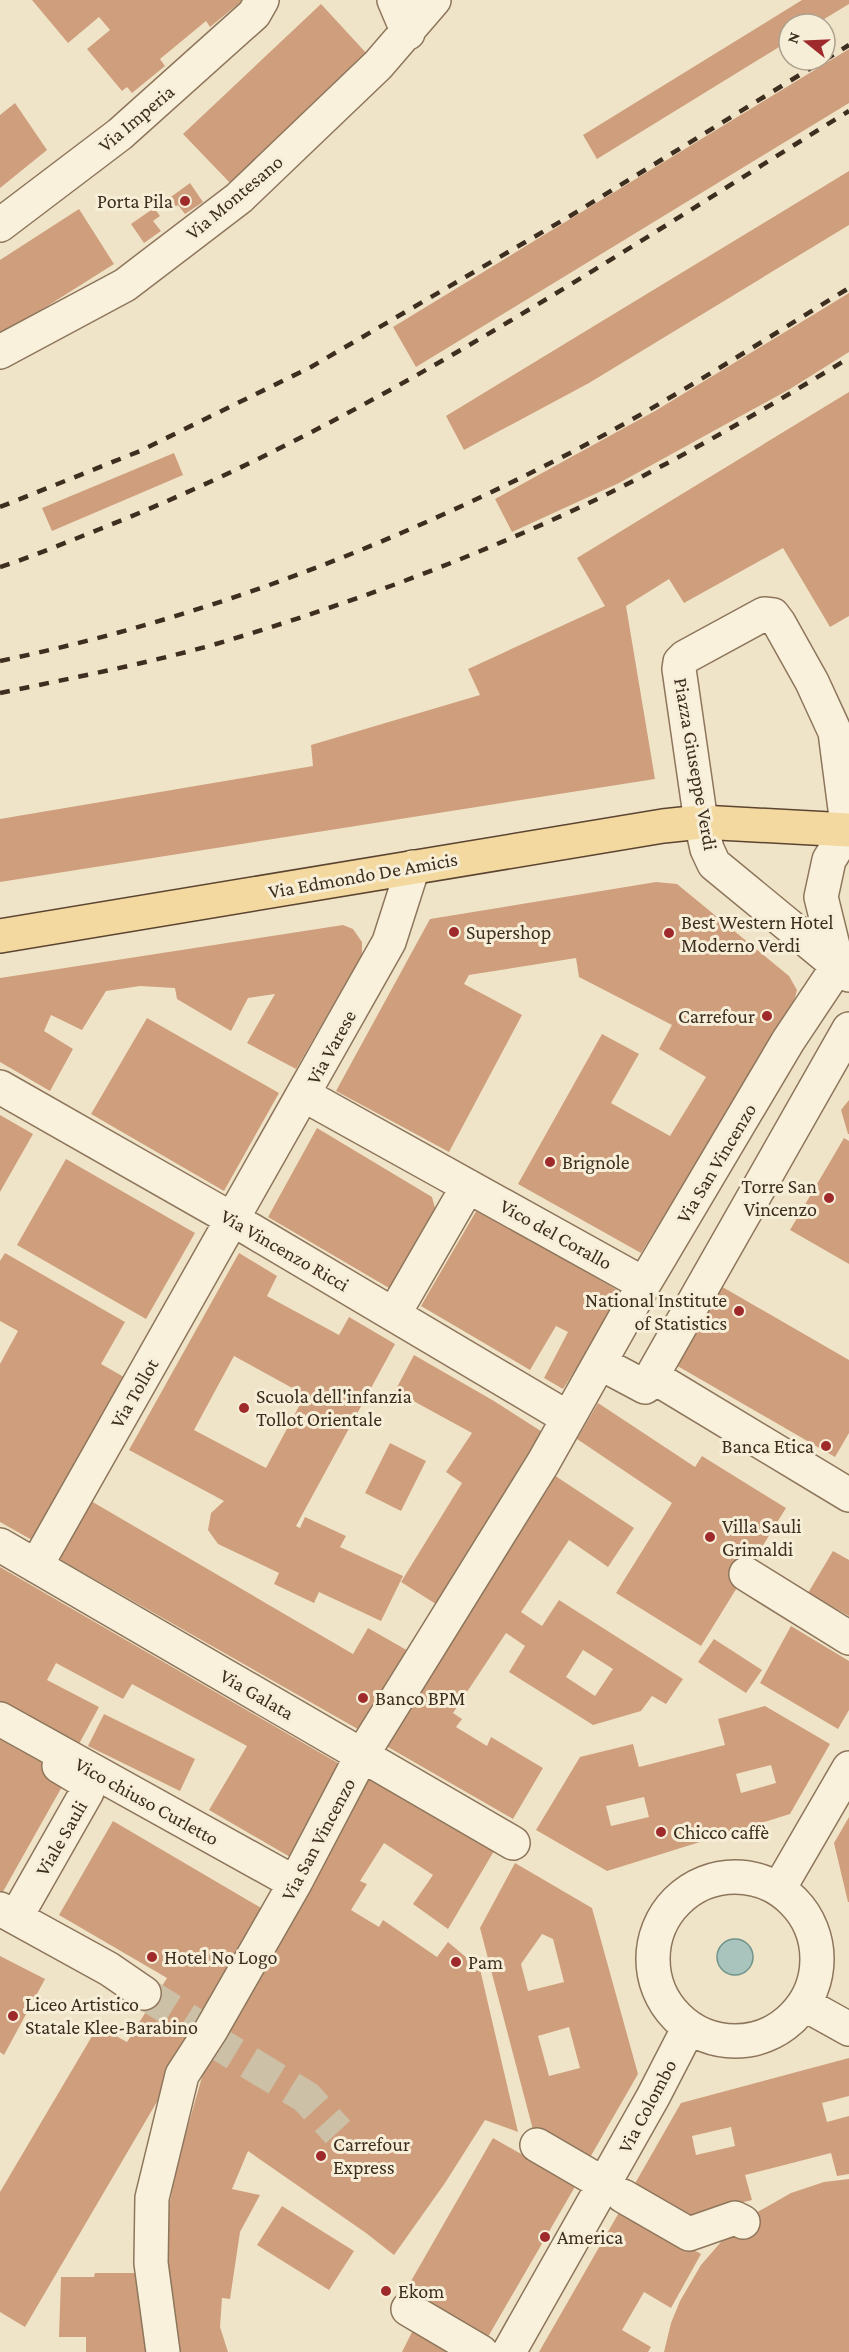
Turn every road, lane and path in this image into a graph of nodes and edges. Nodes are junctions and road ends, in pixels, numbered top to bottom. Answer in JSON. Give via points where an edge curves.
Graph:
{"nodes":[{"id":1,"x":262,"y":0,"type":"edge"},
{"id":2,"x":394,"y":0,"type":"edge"},
{"id":3,"x":434,"y":0,"type":"edge"},
{"id":4,"x":408,"y":33,"type":"junction"},
{"id":5,"x":0,"y":225,"type":"edge"},
{"id":6,"x":0,"y":352,"type":"edge"},
{"id":7,"x":714,"y":823,"type":"junction"},
{"id":8,"x":849,"y":833,"type":"edge"},
{"id":9,"x":413,"y":867,"type":"junction"},
{"id":10,"x":0,"y":936,"type":"edge"},
{"id":11,"x":845,"y":967,"type":"edge"},
{"id":12,"x":849,"y":1029,"type":"edge"},
{"id":13,"x":0,"y":1087,"type":"edge"},
{"id":14,"x":304,"y":1095,"type":"junction"},
{"id":15,"x":468,"y":1186,"type":"junction"},
{"id":16,"x":232,"y":1219,"type":"junction"},
{"id":17,"x":644,"y":1284,"type":"junction"},
{"id":18,"x":394,"y":1314,"type":"junction"},
{"id":19,"x":600,"y":1363,"type":"junction"},
{"id":20,"x":651,"y":1376,"type":"junction"},
{"id":21,"x":568,"y":1418,"type":"junction"},
{"id":22,"x":849,"y":1495,"type":"edge"},
{"id":23,"x":0,"y":1545,"type":"edge"},
{"id":24,"x":36,"y":1566,"type":"junction"},
{"id":25,"x":746,"y":1574,"type":"dead end"},
{"id":26,"x":849,"y":1638,"type":"edge"},
{"id":27,"x":0,"y":1719,"type":"edge"},
{"id":28,"x":0,"y":1731,"type":"edge"},
{"id":29,"x":362,"y":1755,"type":"junction"},
{"id":30,"x":849,"y":1768,"type":"edge"},
{"id":31,"x":513,"y":1843,"type":"dead end"},
{"id":32,"x":295,"y":1883,"type":"junction"},
{"id":33,"x":780,"y":1887,"type":"junction"},
{"id":34,"x":8,"y":1913,"type":"edge"},
{"id":35,"x":144,"y":1993,"type":"tunnel mouth"},
{"id":36,"x":804,"y":2004,"type":"junction"},
{"id":37,"x":689,"y":2027,"type":"junction"},
{"id":38,"x":849,"y":2029,"type":"edge"},
{"id":39,"x":537,"y":2145,"type":"dead end"},
{"id":40,"x":613,"y":2190,"type":"junction"},
{"id":41,"x":743,"y":2223,"type":"dead end"},
{"id":42,"x":408,"y":2309,"type":"dead end"},
{"id":43,"x":163,"y":2352,"type":"edge"},
{"id":44,"x":481,"y":2352,"type":"edge"},
{"id":45,"x":509,"y":2352,"type":"edge"}],
"edges":[{"from":1,"to":5,"type":"street","name":"Via Imperia","via":[[254,14],[120,134]]},
{"from":2,"to":4,"type":"street"},
{"from":3,"to":4,"type":"street","name":"Via Montesano"},
{"from":4,"to":6,"type":"street","name":"Via Montesano","via":[[239,198],[125,285]]},
{"from":7,"to":8,"type":"main road","name":"Piazza Giuseppe Verdi"},
{"from":7,"to":8,"type":"street","name":"Piazza Giuseppe Verdi","via":[[680,662],[764,614],[773,615],[779,623],[835,732]]},
{"from":7,"to":9,"type":"main road","name":"Via Edmondo De Amicis"},
{"from":7,"to":11,"type":"street","name":"Piazza Giuseppe Verdi","via":[[707,849],[714,864]]},
{"from":8,"to":11,"type":"street","via":[[828,860],[821,897]]},
{"from":9,"to":10,"type":"main road","name":"Via Edmondo De Amicis"},
{"from":9,"to":14,"type":"street","name":"Via Varese","via":[[389,942]]},
{"from":11,"to":17,"type":"street","name":"Via San Vincenzo","via":[[788,1041]]},
{"from":12,"to":20,"type":"street"},
{"from":13,"to":16,"type":"street","name":"Via Vincenzo Ricci"},
{"from":14,"to":15,"type":"street","name":"Vico del Corallo"},
{"from":14,"to":16,"type":"street","name":"Via Varese"},
{"from":15,"to":17,"type":"street","name":"Vico del Corallo"},
{"from":15,"to":18,"type":"street"},
{"from":16,"to":18,"type":"street","name":"Via Vincenzo Ricci"},
{"from":16,"to":24,"type":"street","name":"Via Tollot"},
{"from":17,"to":19,"type":"street","name":"Via San Vincenzo"},
{"from":18,"to":21,"type":"street","name":"Via Vincenzo Ricci"},
{"from":19,"to":20,"type":"street","via":[[645,1387]]},
{"from":19,"to":21,"type":"street","name":"Via San Vincenzo"},
{"from":20,"to":22,"type":"street"},
{"from":21,"to":29,"type":"street","name":"Via San Vincenzo"},
{"from":23,"to":24,"type":"street","name":"Via Galata"},
{"from":24,"to":29,"type":"street","name":"Via Galata"},
{"from":25,"to":26,"type":"street"},
{"from":27,"to":32,"type":"street","name":"Vico chiuso Curletto"},
{"from":28,"to":34,"type":"street","name":"Viale Sauli","via":[[84,1780],[87,1786],[87,1792]]},
{"from":29,"to":31,"type":"street","name":"Via Galata"},
{"from":29,"to":32,"type":"street","name":"Via San Vincenzo"},
{"from":30,"to":33,"type":"street"},
{"from":32,"to":43,"type":"street","name":"Via San Vincenzo","via":[[203,2027],[182,2075],[152,2198],[151,2263]]},
{"from":33,"to":36,"type":"street","via":[[803,1909],[814,1942],[817,1962]]},
{"from":33,"to":37,"type":"street","via":[[752,1879],[720,1879],[685,1894],[668,1911],[653,1959],[657,1985],[670,2009]]},
{"from":34,"to":35,"type":"street","name":"Viale Sauli"},
{"from":36,"to":37,"type":"street","via":[[781,2027],[759,2038],[711,2038]]},
{"from":36,"to":38,"type":"street"},
{"from":37,"to":40,"type":"street","name":"Via Colombo","via":[[653,2097]]},
{"from":39,"to":40,"type":"street"},
{"from":40,"to":41,"type":"street","via":[[689,2234],[735,2218]]},
{"from":40,"to":45,"type":"street","name":"Via Colombo"},
{"from":42,"to":44,"type":"street"}]}
